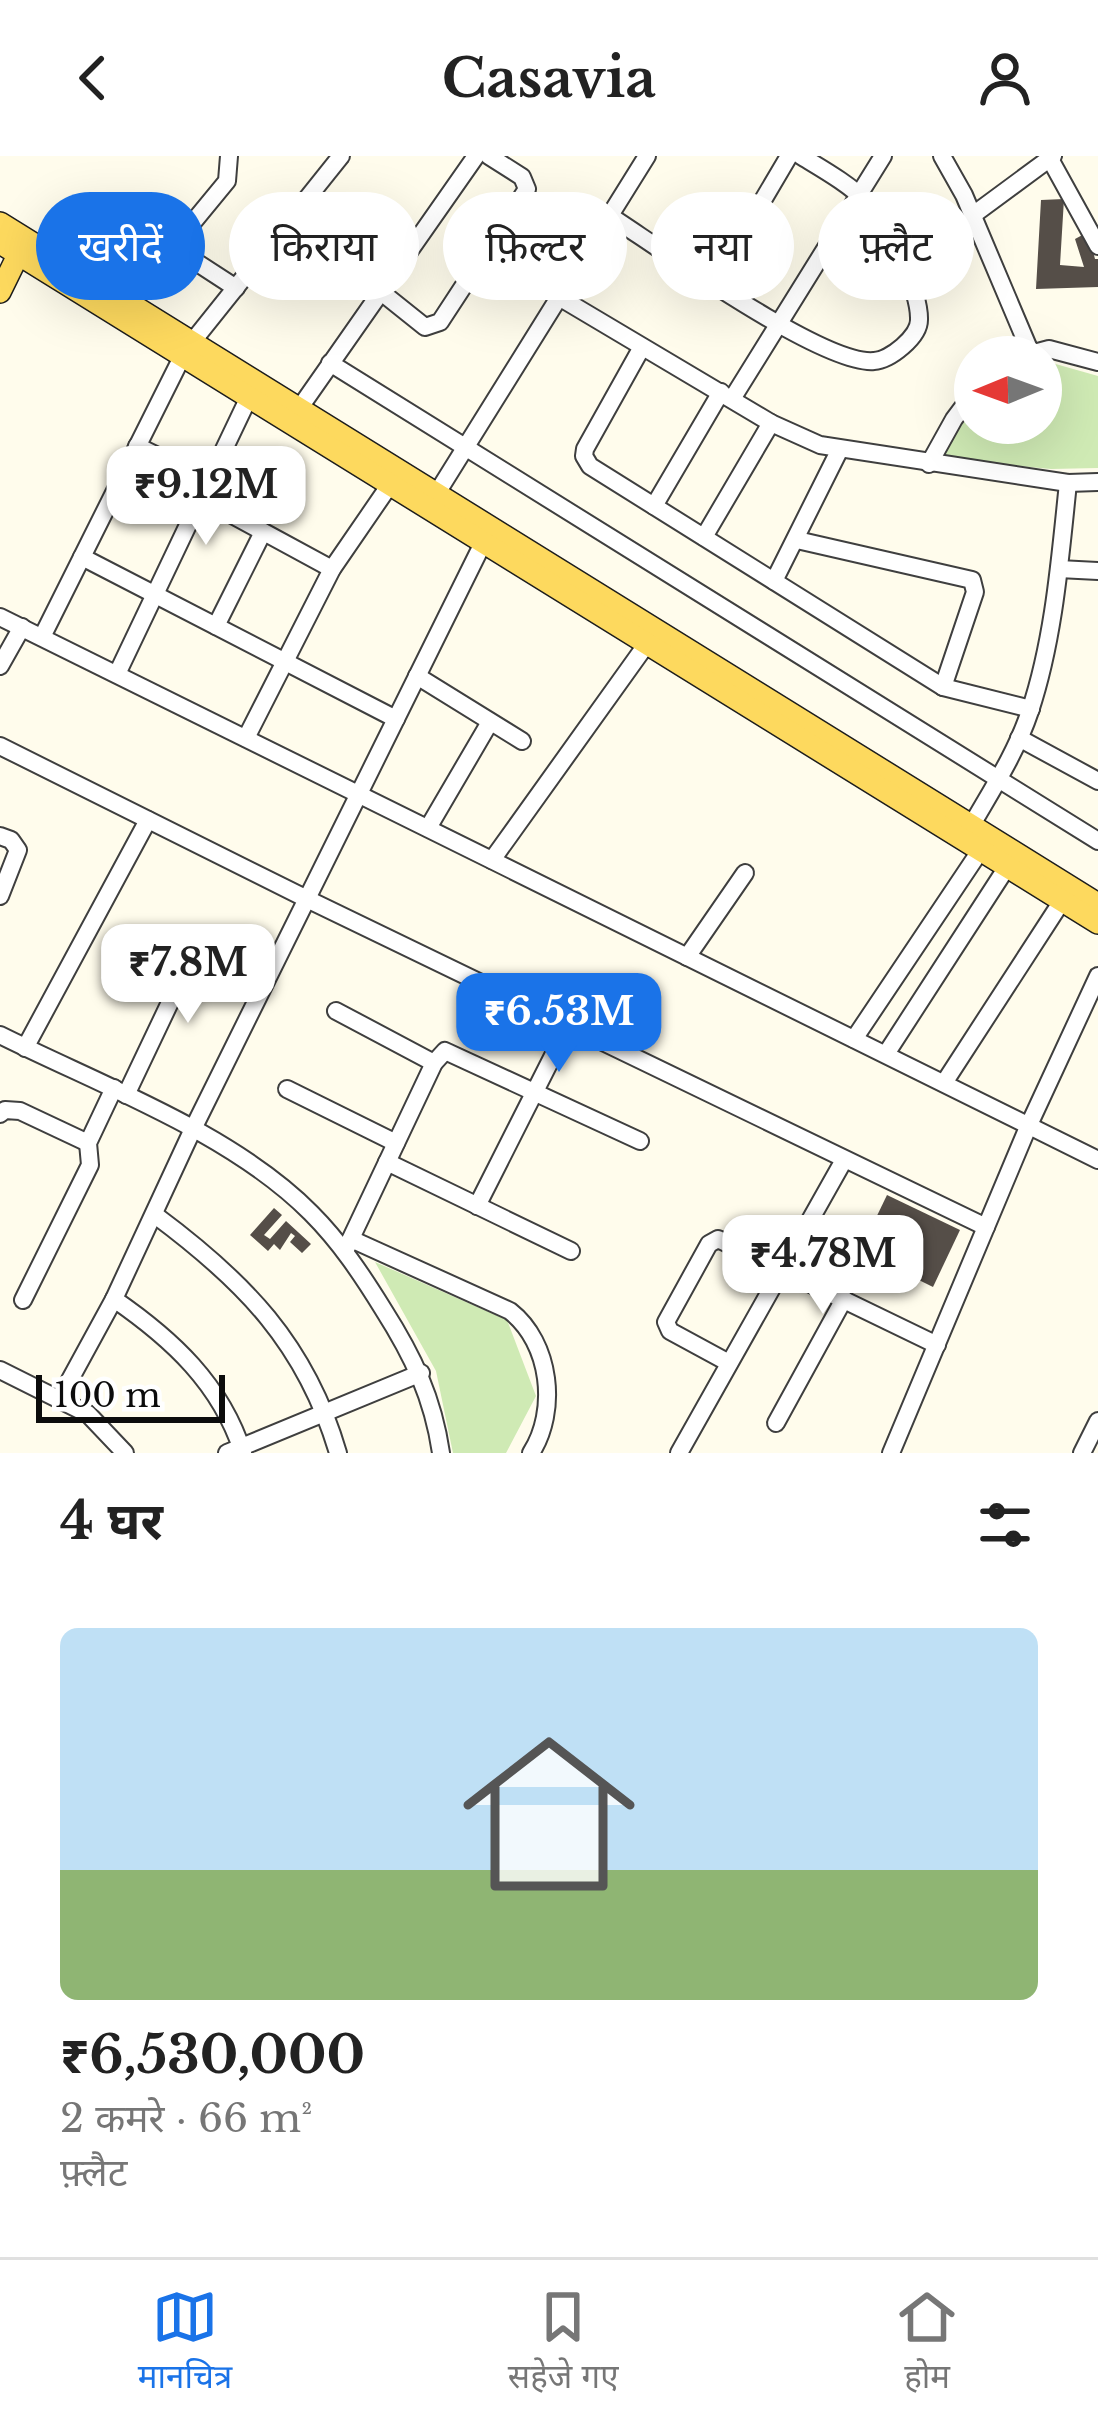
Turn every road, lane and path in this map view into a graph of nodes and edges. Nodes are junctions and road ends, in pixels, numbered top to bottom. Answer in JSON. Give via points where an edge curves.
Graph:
{"nodes":[{"id":1,"x":229,"y":156,"type":"edge"},
{"id":2,"x":341,"y":156,"type":"edge"},
{"id":3,"x":476,"y":156,"type":"edge"},
{"id":4,"x":489,"y":156,"type":"edge"},
{"id":5,"x":789,"y":156,"type":"edge"},
{"id":6,"x":801,"y":156,"type":"edge"},
{"id":7,"x":883,"y":156,"type":"edge"},
{"id":8,"x":942,"y":156,"type":"edge"},
{"id":9,"x":645,"y":157,"type":"edge"},
{"id":10,"x":1052,"y":157,"type":"edge"},
{"id":11,"x":312,"y":192,"type":"edge"},
{"id":12,"x":624,"y":192,"type":"edge"},
{"id":13,"x":768,"y":192,"type":"edge"},
{"id":14,"x":854,"y":192,"type":"edge"},
{"id":15,"x":862,"y":192,"type":"edge"},
{"id":16,"x":961,"y":192,"type":"edge"},
{"id":17,"x":205,"y":208,"type":"edge"},
{"id":18,"x":974,"y":214,"type":"edge"},
{"id":19,"x":974,"y":218,"type":"edge"},
{"id":20,"x":419,"y":236,"type":"edge"},
{"id":21,"x":9,"y":241,"type":"edge"},
{"id":22,"x":1098,"y":246,"type":"edge"},
{"id":23,"x":36,"y":254,"type":"edge"},
{"id":24,"x":818,"y":264,"type":"edge"},
{"id":25,"x":0,"y":292,"type":"edge"},
{"id":26,"x":229,"y":297,"type":"edge"},
{"id":27,"x":129,"y":300,"type":"edge"},
{"id":28,"x":374,"y":300,"type":"edge"},
{"id":29,"x":391,"y":300,"type":"edge"},
{"id":30,"x":557,"y":300,"type":"edge"},
{"id":31,"x":564,"y":300,"type":"edge"},
{"id":32,"x":740,"y":300,"type":"edge"},
{"id":33,"x":914,"y":300,"type":"edge"},
{"id":34,"x":780,"y":326,"type":"junction"},
{"id":35,"x":1018,"y":336,"type":"edge"},
{"id":36,"x":643,"y":347,"type":"junction"},
{"id":37,"x":188,"y":349,"type":"junction"},
{"id":38,"x":1062,"y":352,"type":"edge"},
{"id":39,"x":1098,"y":362,"type":"edge"},
{"id":40,"x":330,"y":363,"type":"junction"},
{"id":41,"x":726,"y":396,"type":"junction"},
{"id":42,"x":248,"y":398,"type":"junction"},
{"id":43,"x":294,"y":416,"type":"junction"},
{"id":44,"x":771,"y":423,"type":"junction"},
{"id":45,"x":954,"y":424,"type":"edge"},
{"id":46,"x":137,"y":446,"type":"junction"},
{"id":47,"x":464,"y":449,"type":"junction"},
{"id":48,"x":839,"y":451,"type":"junction"},
{"id":49,"x":928,"y":464,"type":"junction"},
{"id":50,"x":1098,"y":482,"type":"edge"},
{"id":51,"x":1068,"y":483,"type":"junction"},
{"id":52,"x":389,"y":486,"type":"junction"},
{"id":53,"x":205,"y":489,"type":"junction"},
{"id":54,"x":432,"y":501,"type":"junction"},
{"id":55,"x":654,"y":506,"type":"junction"},
{"id":56,"x":263,"y":532,"type":"junction"},
{"id":57,"x":487,"y":535,"type":"junction"},
{"id":58,"x":704,"y":537,"type":"junction"},
{"id":59,"x":797,"y":540,"type":"junction"},
{"id":60,"x":82,"y":557,"type":"junction"},
{"id":61,"x":332,"y":569,"type":"junction"},
{"id":62,"x":1059,"y":569,"type":"junction"},
{"id":63,"x":1098,"y":571,"type":"edge"},
{"id":64,"x":774,"y":581,"type":"junction"},
{"id":65,"x":155,"y":594,"type":"junction"},
{"id":66,"x":0,"y":617,"type":"edge"},
{"id":67,"x":215,"y":626,"type":"junction"},
{"id":68,"x":22,"y":627,"type":"junction"},
{"id":69,"x":42,"y":637,"type":"junction"},
{"id":70,"x":646,"y":645,"type":"junction"},
{"id":71,"x":285,"y":662,"type":"junction"},
{"id":72,"x":0,"y":666,"type":"edge"},
{"id":73,"x":117,"y":674,"type":"junction"},
{"id":74,"x":417,"y":676,"type":"junction"},
{"id":75,"x":943,"y":686,"type":"junction"},
{"id":76,"x":1031,"y":709,"type":"junction"},
{"id":77,"x":396,"y":718,"type":"junction"},
{"id":78,"x":490,"y":722,"type":"junction"},
{"id":79,"x":247,"y":738,"type":"junction"},
{"id":80,"x":1019,"y":738,"type":"junction"},
{"id":81,"x":522,"y":741,"type":"dead end"},
{"id":82,"x":0,"y":746,"type":"edge"},
{"id":83,"x":1095,"y":775,"type":"edge"},
{"id":84,"x":999,"y":781,"type":"junction"},
{"id":85,"x":359,"y":794,"type":"junction"},
{"id":86,"x":148,"y":820,"type":"junction"},
{"id":87,"x":428,"y":828,"type":"junction"},
{"id":88,"x":0,"y":836,"type":"edge"},
{"id":89,"x":972,"y":839,"type":"junction"},
{"id":90,"x":1098,"y":841,"type":"edge"},
{"id":91,"x":492,"y":860,"type":"junction"},
{"id":92,"x":1007,"y":867,"type":"junction"},
{"id":93,"x":745,"y":873,"type":"dead end"},
{"id":94,"x":0,"y":896,"type":"edge"},
{"id":95,"x":307,"y":899,"type":"junction"},
{"id":96,"x":1062,"y":901,"type":"junction"},
{"id":97,"x":1098,"y":904,"type":"edge"},
{"id":98,"x":1098,"y":923,"type":"edge"},
{"id":99,"x":202,"y":935,"type":"dead end"},
{"id":100,"x":687,"y":957,"type":"junction"},
{"id":101,"x":1098,"y":976,"type":"edge"},
{"id":102,"x":1093,"y":1002,"type":"edge"},
{"id":103,"x":336,"y":1011,"type":"dead end"},
{"id":104,"x":568,"y":1026,"type":"junction"},
{"id":105,"x":0,"y":1035,"type":"edge"},
{"id":106,"x":854,"y":1039,"type":"junction"},
{"id":107,"x":25,"y":1048,"type":"junction"},
{"id":108,"x":886,"y":1054,"type":"junction"},
{"id":109,"x":434,"y":1063,"type":"junction"},
{"id":110,"x":944,"y":1083,"type":"junction"},
{"id":111,"x":287,"y":1089,"type":"dead end"},
{"id":112,"x":120,"y":1092,"type":"junction"},
{"id":113,"x":533,"y":1092,"type":"junction"},
{"id":114,"x":0,"y":1114,"type":"edge"},
{"id":115,"x":1028,"y":1127,"type":"junction"},
{"id":116,"x":192,"y":1131,"type":"junction"},
{"id":117,"x":640,"y":1141,"type":"dead end"},
{"id":118,"x":88,"y":1143,"type":"junction"},
{"id":119,"x":396,"y":1143,"type":"junction"},
{"id":120,"x":844,"y":1160,"type":"junction"},
{"id":121,"x":1098,"y":1160,"type":"edge"},
{"id":122,"x":387,"y":1162,"type":"junction"},
{"id":123,"x":478,"y":1206,"type":"junction"},
{"id":124,"x":155,"y":1215,"type":"junction"},
{"id":125,"x":986,"y":1227,"type":"junction"},
{"id":126,"x":348,"y":1245,"type":"junction"},
{"id":127,"x":571,"y":1251,"type":"dead end"},
{"id":128,"x":782,"y":1268,"type":"junction"},
{"id":129,"x":844,"y":1298,"type":"junction"},
{"id":130,"x":114,"y":1299,"type":"junction"},
{"id":131,"x":23,"y":1300,"type":"dead end"},
{"id":132,"x":937,"y":1346,"type":"junction"},
{"id":133,"x":729,"y":1363,"type":"junction"},
{"id":134,"x":0,"y":1370,"type":"edge"},
{"id":135,"x":421,"y":1373,"type":"junction"},
{"id":136,"x":60,"y":1398,"type":"junction"},
{"id":137,"x":326,"y":1414,"type":"junction"},
{"id":138,"x":1098,"y":1420,"type":"edge"},
{"id":139,"x":776,"y":1423,"type":"dead end"},
{"id":140,"x":238,"y":1451,"type":"edge"},
{"id":141,"x":125,"y":1453,"type":"edge"},
{"id":142,"x":338,"y":1453,"type":"edge"},
{"id":143,"x":441,"y":1453,"type":"edge"},
{"id":144,"x":531,"y":1453,"type":"edge"},
{"id":145,"x":679,"y":1453,"type":"edge"},
{"id":146,"x":891,"y":1453,"type":"edge"},
{"id":147,"x":1082,"y":1453,"type":"edge"}],
"edges":[{"from":1,"to":17,"type":"street","via":[[230,177]]},
{"from":2,"to":11,"type":"street"},
{"from":3,"to":20,"type":"street"},
{"from":4,"to":29,"type":"street","via":[[527,189],[440,322],[425,327]]},
{"from":5,"to":13,"type":"street"},
{"from":6,"to":14,"type":"street"},
{"from":7,"to":15,"type":"street"},
{"from":8,"to":16,"type":"street"},
{"from":9,"to":12,"type":"street"},
{"from":10,"to":18,"type":"street"},
{"from":10,"to":22,"type":"street"},
{"from":19,"to":35,"type":"street"},
{"from":21,"to":23,"type":"main road"},
{"from":21,"to":25,"type":"main road"},
{"from":21,"to":37,"type":"main road"},
{"from":24,"to":34,"type":"street"},
{"from":26,"to":37,"type":"street"},
{"from":27,"to":37,"type":"main road"},
{"from":28,"to":40,"type":"street"},
{"from":30,"to":47,"type":"street"},
{"from":31,"to":36,"type":"street"},
{"from":32,"to":34,"type":"street"},
{"from":33,"to":34,"type":"street","via":[[917,329],[877,361]]},
{"from":34,"to":41,"type":"street"},
{"from":36,"to":41,"type":"street"},
{"from":36,"to":55,"type":"street","via":[[584,456]]},
{"from":37,"to":42,"type":"main road"},
{"from":37,"to":43,"type":"main road"},
{"from":37,"to":46,"type":"street"},
{"from":38,"to":39,"type":"street"},
{"from":40,"to":43,"type":"street"},
{"from":40,"to":47,"type":"street"},
{"from":41,"to":44,"type":"street"},
{"from":41,"to":55,"type":"street"},
{"from":42,"to":43,"type":"main road"},
{"from":42,"to":53,"type":"street"},
{"from":43,"to":52,"type":"main road"},
{"from":43,"to":54,"type":"main road"},
{"from":44,"to":48,"type":"street"},
{"from":44,"to":58,"type":"street"},
{"from":45,"to":49,"type":"street"},
{"from":46,"to":53,"type":"street"},
{"from":46,"to":60,"type":"street"},
{"from":47,"to":54,"type":"street"},
{"from":47,"to":84,"type":"street"},
{"from":48,"to":49,"type":"street"},
{"from":48,"to":59,"type":"street"},
{"from":49,"to":51,"type":"street"},
{"from":50,"to":51,"type":"street"},
{"from":51,"to":62,"type":"street"},
{"from":52,"to":54,"type":"main road"},
{"from":52,"to":61,"type":"street"},
{"from":53,"to":56,"type":"street"},
{"from":53,"to":65,"type":"street"},
{"from":54,"to":57,"type":"main road"},
{"from":55,"to":58,"type":"street"},
{"from":56,"to":61,"type":"street"},
{"from":56,"to":67,"type":"street"},
{"from":57,"to":70,"type":"main road"},
{"from":57,"to":74,"type":"street"},
{"from":57,"to":89,"type":"main road"},
{"from":58,"to":64,"type":"street"},
{"from":59,"to":64,"type":"street"},
{"from":59,"to":75,"type":"street","via":[[972,580],[975,592]]},
{"from":60,"to":65,"type":"street"},
{"from":60,"to":69,"type":"street"},
{"from":61,"to":71,"type":"street"},
{"from":62,"to":63,"type":"street"},
{"from":62,"to":76,"type":"street"},
{"from":64,"to":75,"type":"street"},
{"from":65,"to":67,"type":"street"},
{"from":65,"to":73,"type":"street"},
{"from":66,"to":68,"type":"street"},
{"from":67,"to":71,"type":"street"},
{"from":68,"to":69,"type":"street"},
{"from":68,"to":72,"type":"street"},
{"from":69,"to":73,"type":"street"},
{"from":70,"to":89,"type":"main road"},
{"from":70,"to":91,"type":"street"},
{"from":71,"to":77,"type":"street"},
{"from":71,"to":79,"type":"street"},
{"from":73,"to":79,"type":"street"},
{"from":74,"to":77,"type":"street"},
{"from":74,"to":78,"type":"street"},
{"from":75,"to":76,"type":"street"},
{"from":76,"to":80,"type":"street"},
{"from":77,"to":85,"type":"street"},
{"from":78,"to":81,"type":"street"},
{"from":78,"to":87,"type":"street"},
{"from":79,"to":85,"type":"street"},
{"from":80,"to":83,"type":"street"},
{"from":80,"to":84,"type":"street"},
{"from":82,"to":86,"type":"street"},
{"from":84,"to":89,"type":"street"},
{"from":84,"to":90,"type":"street"},
{"from":85,"to":87,"type":"street"},
{"from":85,"to":95,"type":"street"},
{"from":86,"to":95,"type":"street"},
{"from":86,"to":107,"type":"street"},
{"from":87,"to":91,"type":"street"},
{"from":88,"to":94,"type":"street","via":[[18,850]]},
{"from":89,"to":92,"type":"main road"},
{"from":89,"to":97,"type":"main road"},
{"from":89,"to":106,"type":"street"},
{"from":91,"to":100,"type":"street"},
{"from":92,"to":96,"type":"main road"},
{"from":92,"to":108,"type":"street"},
{"from":93,"to":100,"type":"street"},
{"from":95,"to":104,"type":"street"},
{"from":95,"to":116,"type":"street"},
{"from":96,"to":98,"type":"main road"},
{"from":96,"to":110,"type":"street"},
{"from":99,"to":112,"type":"street"},
{"from":100,"to":106,"type":"street"},
{"from":101,"to":102,"type":"street"},
{"from":102,"to":115,"type":"street"},
{"from":103,"to":109,"type":"street"},
{"from":104,"to":113,"type":"street"},
{"from":104,"to":120,"type":"street"},
{"from":105,"to":107,"type":"street"},
{"from":106,"to":108,"type":"street"},
{"from":107,"to":112,"type":"street"},
{"from":108,"to":110,"type":"street"},
{"from":109,"to":113,"type":"street","via":[[457,1054]]},
{"from":109,"to":119,"type":"street"},
{"from":110,"to":115,"type":"street"},
{"from":111,"to":119,"type":"street"},
{"from":112,"to":116,"type":"street"},
{"from":112,"to":118,"type":"street"},
{"from":113,"to":117,"type":"street"},
{"from":113,"to":123,"type":"street"},
{"from":114,"to":118,"type":"street","via":[[20,1111]]},
{"from":115,"to":121,"type":"street"},
{"from":115,"to":125,"type":"street"},
{"from":116,"to":124,"type":"street"},
{"from":116,"to":126,"type":"street","via":[[282,1187]]},
{"from":118,"to":131,"type":"street","via":[[90,1165]]},
{"from":119,"to":122,"type":"street"},
{"from":120,"to":125,"type":"street"},
{"from":120,"to":128,"type":"street"},
{"from":122,"to":123,"type":"street"},
{"from":122,"to":126,"type":"street"},
{"from":123,"to":127,"type":"street"},
{"from":124,"to":130,"type":"street"},
{"from":124,"to":137,"type":"street","via":[[266,1311]]},
{"from":125,"to":132,"type":"street"},
{"from":126,"to":135,"type":"street"},
{"from":126,"to":144,"type":"street","via":[[521,1320],[548,1391],[547,1420]]},
{"from":128,"to":129,"type":"street"},
{"from":128,"to":133,"type":"street"},
{"from":128,"to":133,"type":"street","via":[[712,1240],[667,1316],[670,1330]]},
{"from":129,"to":132,"type":"street"},
{"from":129,"to":139,"type":"street"},
{"from":130,"to":136,"type":"street"},
{"from":130,"to":140,"type":"street","via":[[182,1351],[225,1411]]},
{"from":132,"to":146,"type":"street"},
{"from":133,"to":145,"type":"street"},
{"from":134,"to":136,"type":"street"},
{"from":135,"to":137,"type":"street"},
{"from":135,"to":143,"type":"street"},
{"from":136,"to":141,"type":"street"},
{"from":137,"to":140,"type":"street"},
{"from":137,"to":142,"type":"street"},
{"from":138,"to":147,"type":"street"}]}
